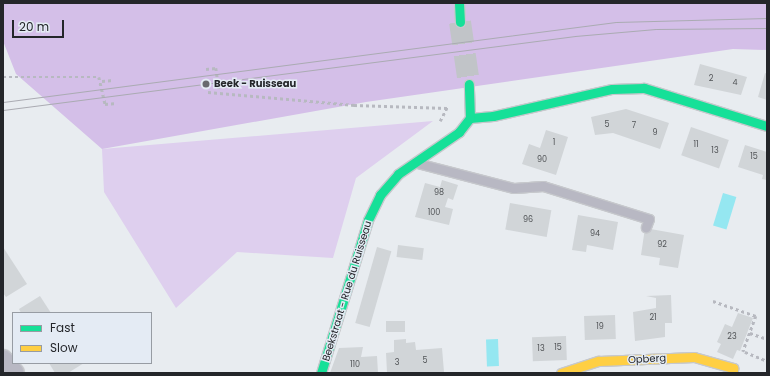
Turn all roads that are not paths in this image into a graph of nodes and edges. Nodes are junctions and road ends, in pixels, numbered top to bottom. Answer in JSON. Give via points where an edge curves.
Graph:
{"nodes":[{"id":1,"x":459,"y":3,"type":"edge"},
{"id":2,"x":460,"y":22,"type":"tunnel mouth"},
{"id":3,"x":469,"y":84,"type":"tunnel mouth"},
{"id":4,"x":470,"y":118,"type":"junction"},
{"id":5,"x":767,"y":126,"type":"edge"},
{"id":6,"x":413,"y":162,"type":"junction"},
{"id":7,"x":646,"y":227,"type":"dead end"},
{"id":8,"x":3,"y":359,"type":"edge"},
{"id":9,"x":733,"y":371,"type":"edge"},
{"id":10,"x":15,"y":373,"type":"edge"},
{"id":11,"x":321,"y":373,"type":"edge"},
{"id":12,"x":561,"y":373,"type":"edge"}],
"edges":[{"from":1,"to":2,"type":"street"},
{"from":3,"to":4,"type":"street"},
{"from":4,"to":5,"type":"street","via":[[493,116],[612,89],[644,88]]},
{"from":4,"to":6,"type":"street","name":"Beekstraat - Rue du Ruisseau","via":[[459,132]]},
{"from":6,"to":7,"type":"lane","via":[[514,188],[543,186],[649,219]]},
{"from":6,"to":11,"type":"street","name":"Beekstraat - Rue du Ruisseau","via":[[388,184],[368,220]]},
{"from":8,"to":10,"type":"street"},
{"from":9,"to":12,"type":"street","name":"Opberg","via":[[694,357],[599,361]]}]}
